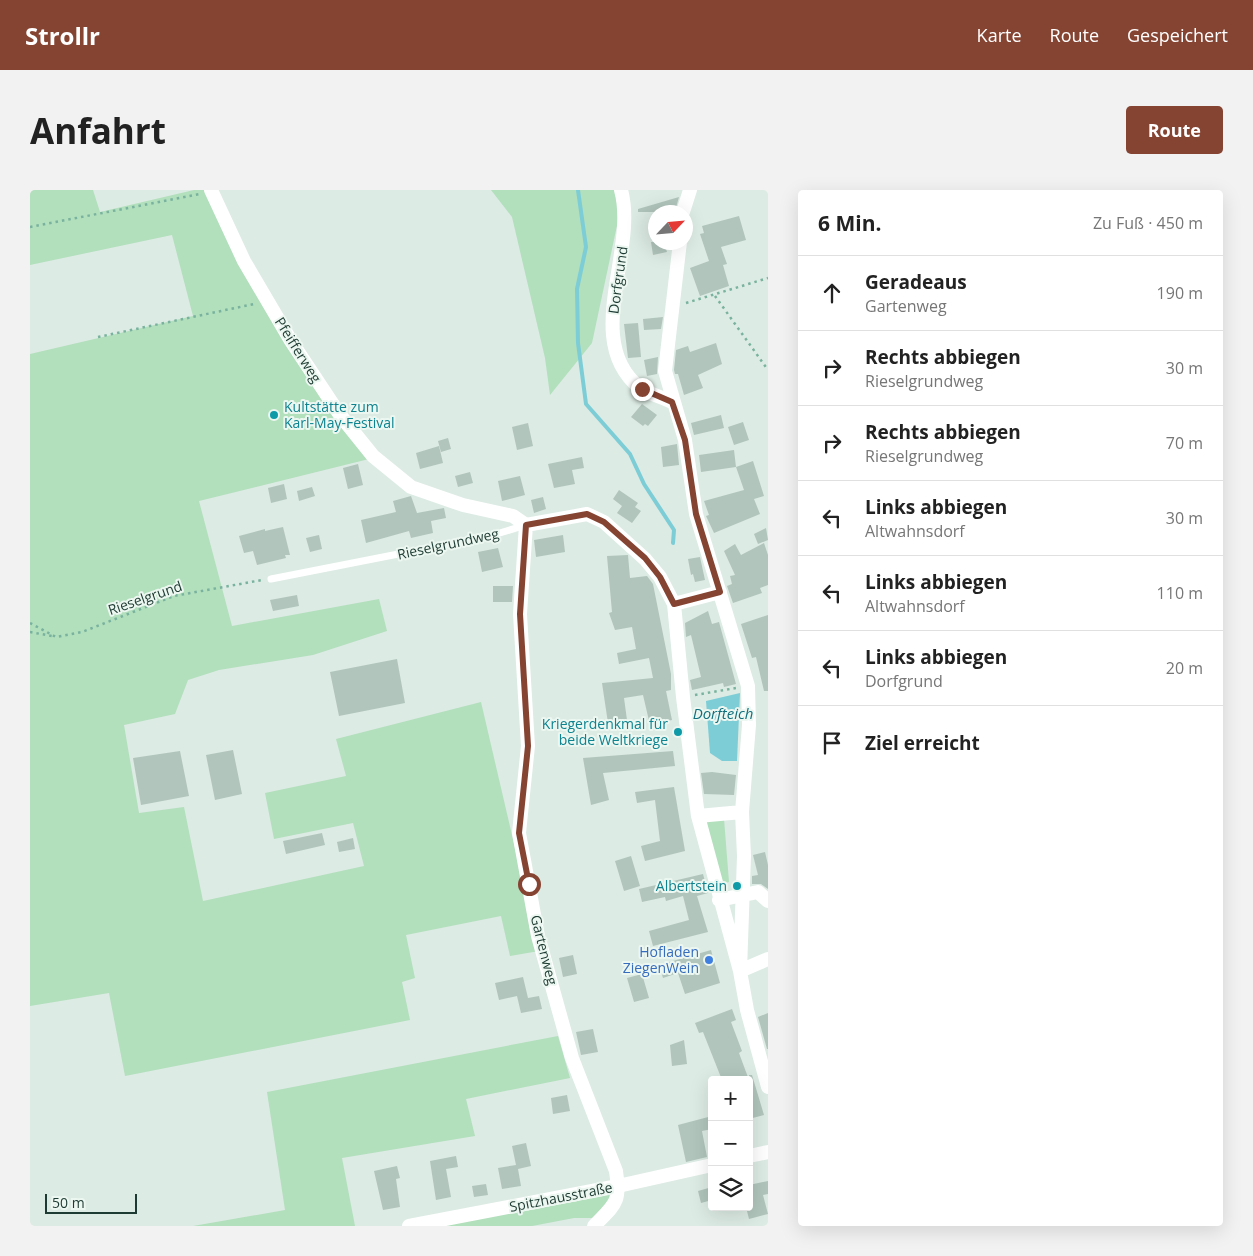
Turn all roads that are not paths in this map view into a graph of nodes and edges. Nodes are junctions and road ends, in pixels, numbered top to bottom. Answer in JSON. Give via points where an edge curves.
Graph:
{"nodes":[{"id":1,"x":621,"y":190,"type":"edge"},
{"id":2,"x":690,"y":190,"type":"edge"},
{"id":3,"x":211,"y":191,"type":"edge"},
{"id":4,"x":686,"y":205,"type":"edge"},
{"id":5,"x":679,"y":250,"type":"edge"},
{"id":6,"x":672,"y":402,"type":"junction"},
{"id":7,"x":526,"y":525,"type":"junction"},
{"id":8,"x":271,"y":578,"type":"road end"},
{"id":9,"x":720,"y":592,"type":"junction"},
{"id":10,"x":674,"y":604,"type":"junction"},
{"id":11,"x":742,"y":812,"type":"junction"},
{"id":12,"x":698,"y":816,"type":"junction"},
{"id":13,"x":742,"y":896,"type":"junction"},
{"id":14,"x":719,"y":900,"type":"junction"},
{"id":15,"x":768,"y":900,"type":"edge"},
{"id":16,"x":768,"y":960,"type":"edge"},
{"id":17,"x":740,"y":970,"type":"junction"},
{"id":18,"x":768,"y":1087,"type":"edge"},
{"id":19,"x":768,"y":1152,"type":"edge"},
{"id":20,"x":753,"y":1155,"type":"edge"},
{"id":21,"x":708,"y":1166,"type":"edge"},
{"id":22,"x":618,"y":1186,"type":"junction"},
{"id":23,"x":409,"y":1226,"type":"edge"},
{"id":24,"x":594,"y":1226,"type":"edge"}],
"edges":[{"from":1,"to":6,"type":"street","name":"Dorfgrund","via":[[624,235],[611,313],[617,356],[628,376],[642,389]]},
{"from":2,"to":4,"type":"street"},
{"from":3,"to":7,"type":"street","name":"Pfeifferweg","via":[[244,261],[291,341],[340,415],[373,456],[410,487],[463,505],[512,516]]},
{"from":5,"to":6,"type":"street","via":[[665,371]]},
{"from":6,"to":9,"type":"street","via":[[685,440],[696,514]]},
{"from":7,"to":8,"type":"lane","name":"Rieselgrundweg","via":[[490,536]]},
{"from":7,"to":10,"type":"street","name":"Rieselgrundweg","via":[[587,514],[604,522],[645,558],[660,577]]},
{"from":7,"to":22,"type":"street","name":"Gartenweg","via":[[520,614],[528,746],[519,833],[538,936],[572,1058],[616,1171]]},
{"from":9,"to":10,"type":"street"},
{"from":9,"to":11,"type":"street","via":[[748,686],[749,725]]},
{"from":10,"to":12,"type":"street"},
{"from":11,"to":12,"type":"street"},
{"from":11,"to":13,"type":"street"},
{"from":12,"to":14,"type":"street"},
{"from":13,"to":14,"type":"street"},
{"from":13,"to":15,"type":"street","via":[[758,892]]},
{"from":13,"to":17,"type":"street"},
{"from":14,"to":17,"type":"street"},
{"from":16,"to":17,"type":"street"},
{"from":17,"to":18,"type":"street","via":[[747,1010]]},
{"from":19,"to":20,"type":"street"},
{"from":21,"to":22,"type":"street","name":"Spitzhausstraße"},
{"from":22,"to":23,"type":"street","name":"Spitzhausstraße"},
{"from":22,"to":24,"type":"street","via":[[617,1203]]}]}
